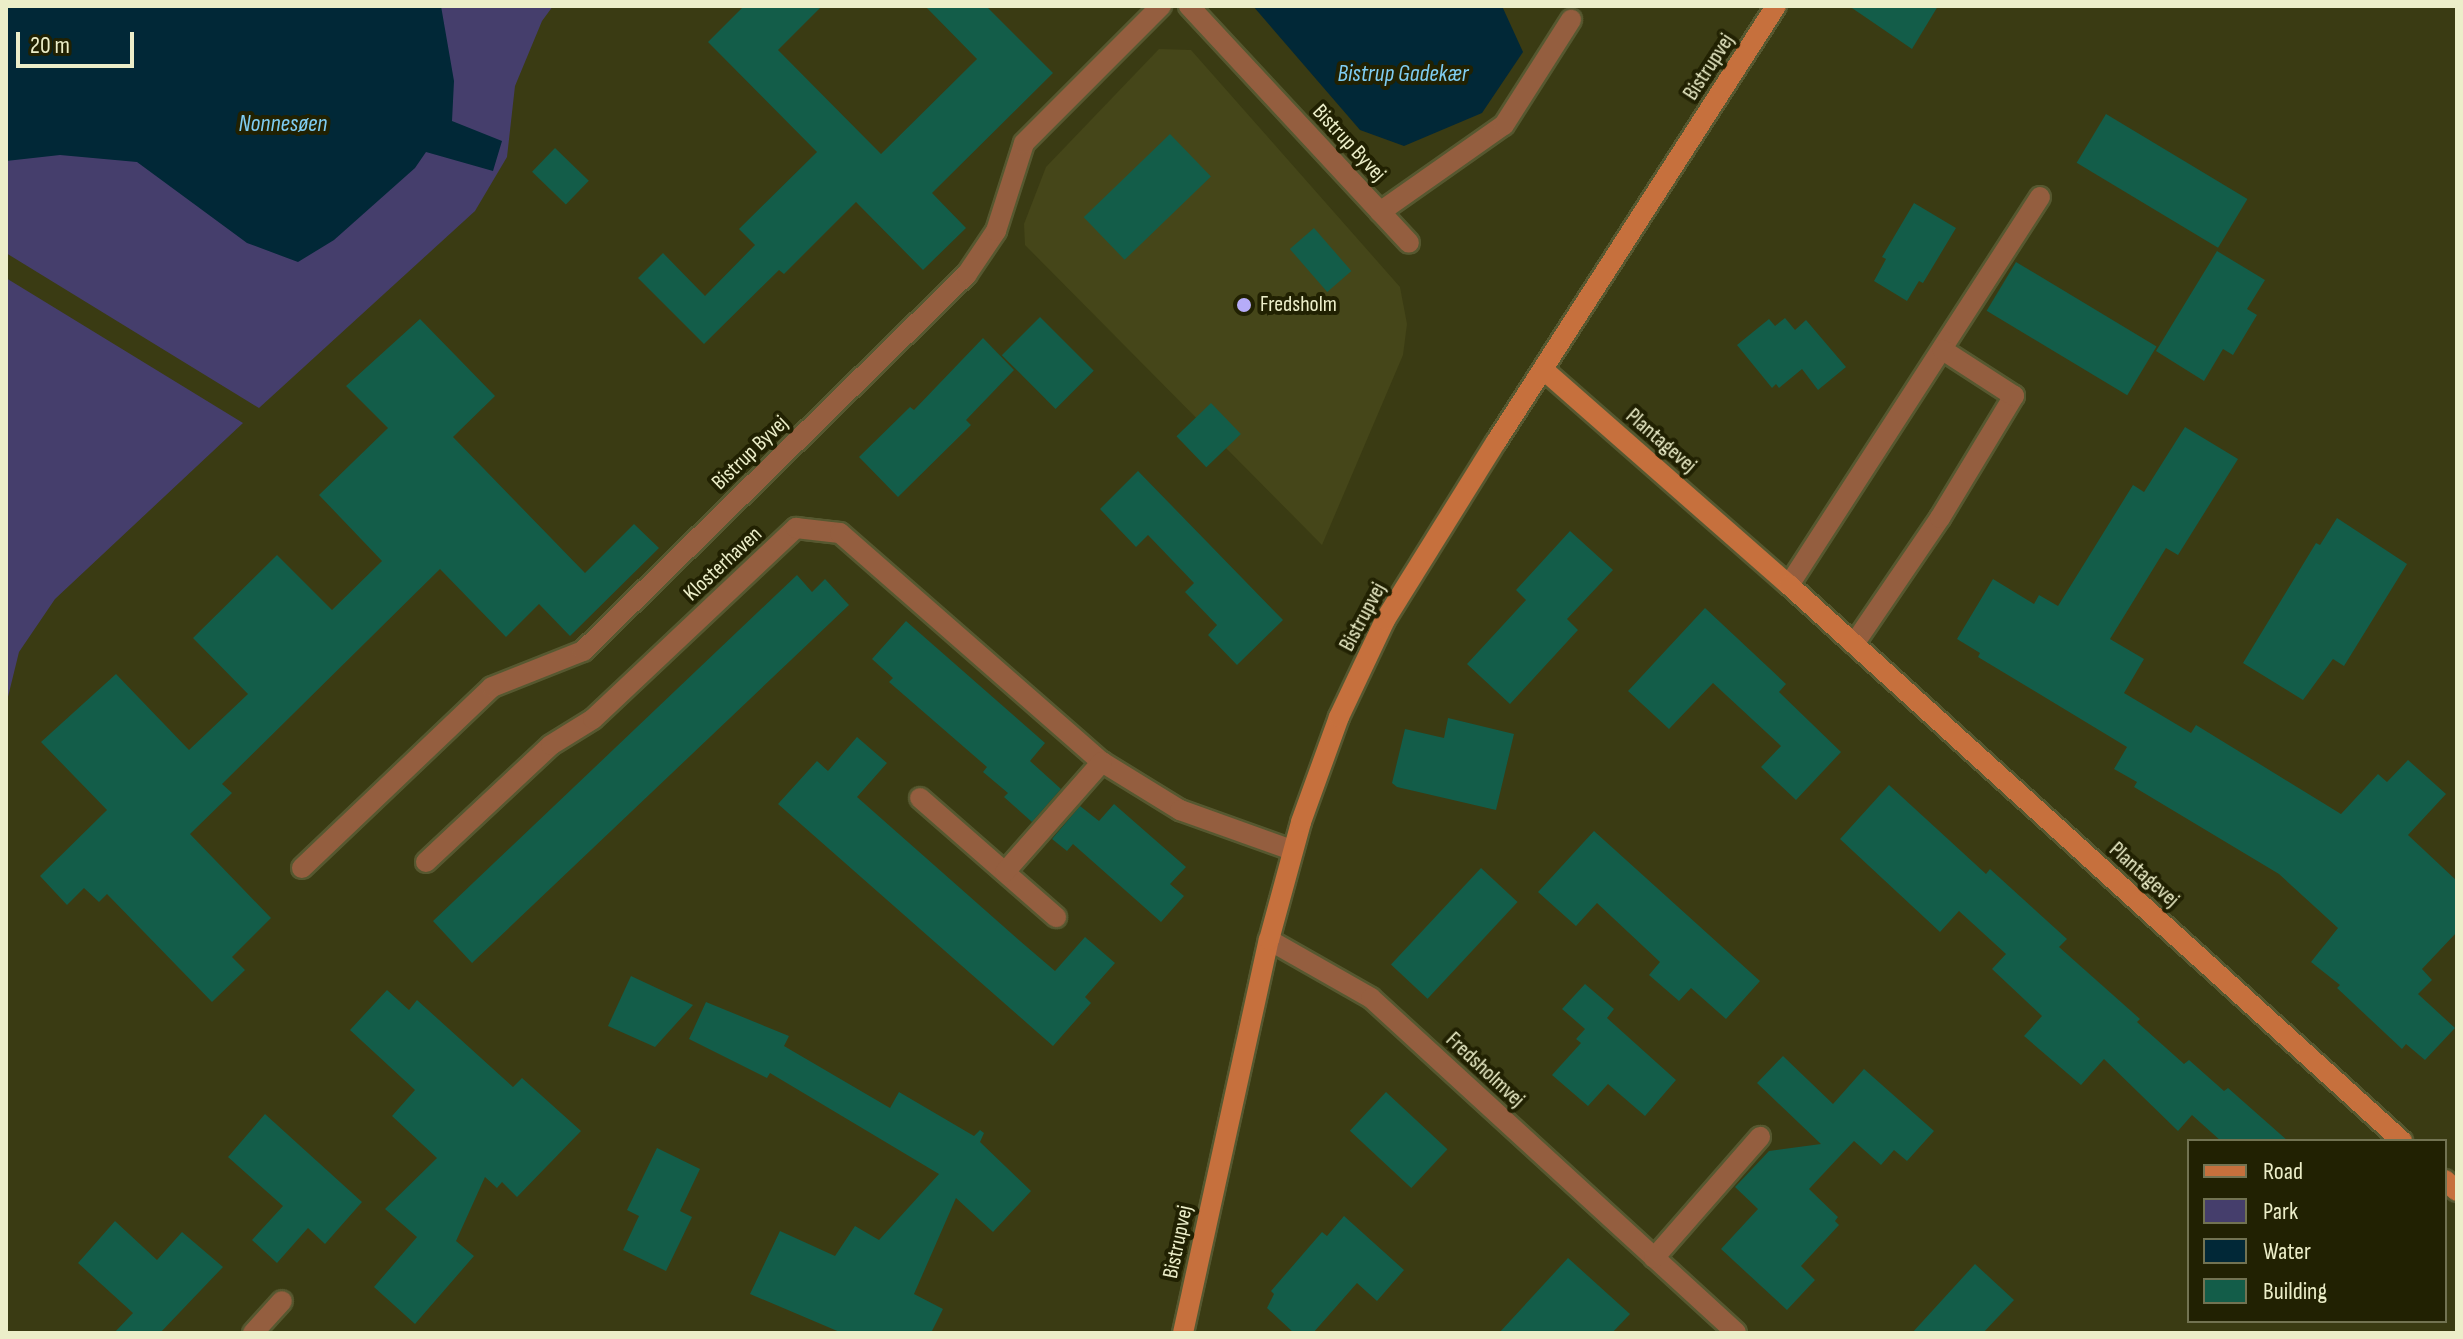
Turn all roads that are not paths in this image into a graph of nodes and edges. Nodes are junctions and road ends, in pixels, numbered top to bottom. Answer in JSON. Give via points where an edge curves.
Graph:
{"nodes":[{"id":1,"x":1161,"y":6,"type":"edge"},
{"id":2,"x":1189,"y":6,"type":"edge"},
{"id":3,"x":1776,"y":6,"type":"edge"},
{"id":4,"x":1571,"y":20,"type":"dead end"},
{"id":5,"x":2040,"y":197,"type":"dead end"},
{"id":6,"x":1380,"y":212,"type":"junction"},
{"id":7,"x":1409,"y":243,"type":"dead end"},
{"id":8,"x":1943,"y":350,"type":"junction"},
{"id":9,"x":1544,"y":370,"type":"junction"},
{"id":10,"x":1789,"y":585,"type":"junction"},
{"id":11,"x":1854,"y":644,"type":"junction"},
{"id":12,"x":1102,"y":762,"type":"junction"},
{"id":13,"x":920,"y":798,"type":"dead end"},
{"id":14,"x":1292,"y":850,"type":"junction"},
{"id":15,"x":426,"y":862,"type":"dead end"},
{"id":16,"x":302,"y":868,"type":"dead end"},
{"id":17,"x":1005,"y":872,"type":"junction"},
{"id":18,"x":1056,"y":917,"type":"dead end"},
{"id":19,"x":1269,"y":940,"type":"junction"},
{"id":20,"x":1760,"y":1137,"type":"dead end"},
{"id":21,"x":2400,"y":1139,"type":"edge"},
{"id":22,"x":1654,"y":1258,"type":"junction"},
{"id":23,"x":282,"y":1301,"type":"dead end"},
{"id":24,"x":253,"y":1333,"type":"edge"},
{"id":25,"x":1183,"y":1333,"type":"edge"},
{"id":26,"x":1736,"y":1333,"type":"edge"}],
"edges":[{"from":1,"to":16,"type":"street","name":"Bistrup Byvej","via":[[1024,143],[996,231],[967,274],[583,651],[492,687]]},
{"from":2,"to":6,"type":"street","name":"Bistrup Byvej"},
{"from":3,"to":9,"type":"main road","name":"Bistrupvej"},
{"from":4,"to":6,"type":"street","via":[[1504,125]]},
{"from":5,"to":8,"type":"street"},
{"from":6,"to":7,"type":"street","name":"Bistrup Byvej"},
{"from":8,"to":10,"type":"street"},
{"from":8,"to":11,"type":"street","via":[[2014,396]]},
{"from":9,"to":10,"type":"main road","name":"Plantagevej"},
{"from":9,"to":14,"type":"main road","name":"Bistrupvej","via":[[1385,620],[1339,717]]},
{"from":10,"to":11,"type":"main road","name":"Plantagevej"},
{"from":11,"to":21,"type":"main road","name":"Plantagevej"},
{"from":12,"to":14,"type":"street","name":"Klosterhaven","via":[[1180,810]]},
{"from":12,"to":15,"type":"street","name":"Klosterhaven","via":[[840,533],[796,528],[593,719],[551,745]]},
{"from":12,"to":17,"type":"street"},
{"from":13,"to":17,"type":"street"},
{"from":14,"to":19,"type":"main road","name":"Bistrupvej"},
{"from":17,"to":18,"type":"street"},
{"from":19,"to":22,"type":"street","name":"Fredsholmvej","via":[[1371,998]]},
{"from":19,"to":25,"type":"main road","name":"Bistrupvej"},
{"from":20,"to":22,"type":"street"},
{"from":22,"to":26,"type":"street","name":"Fredsholmvej"},
{"from":23,"to":24,"type":"street"}]}
